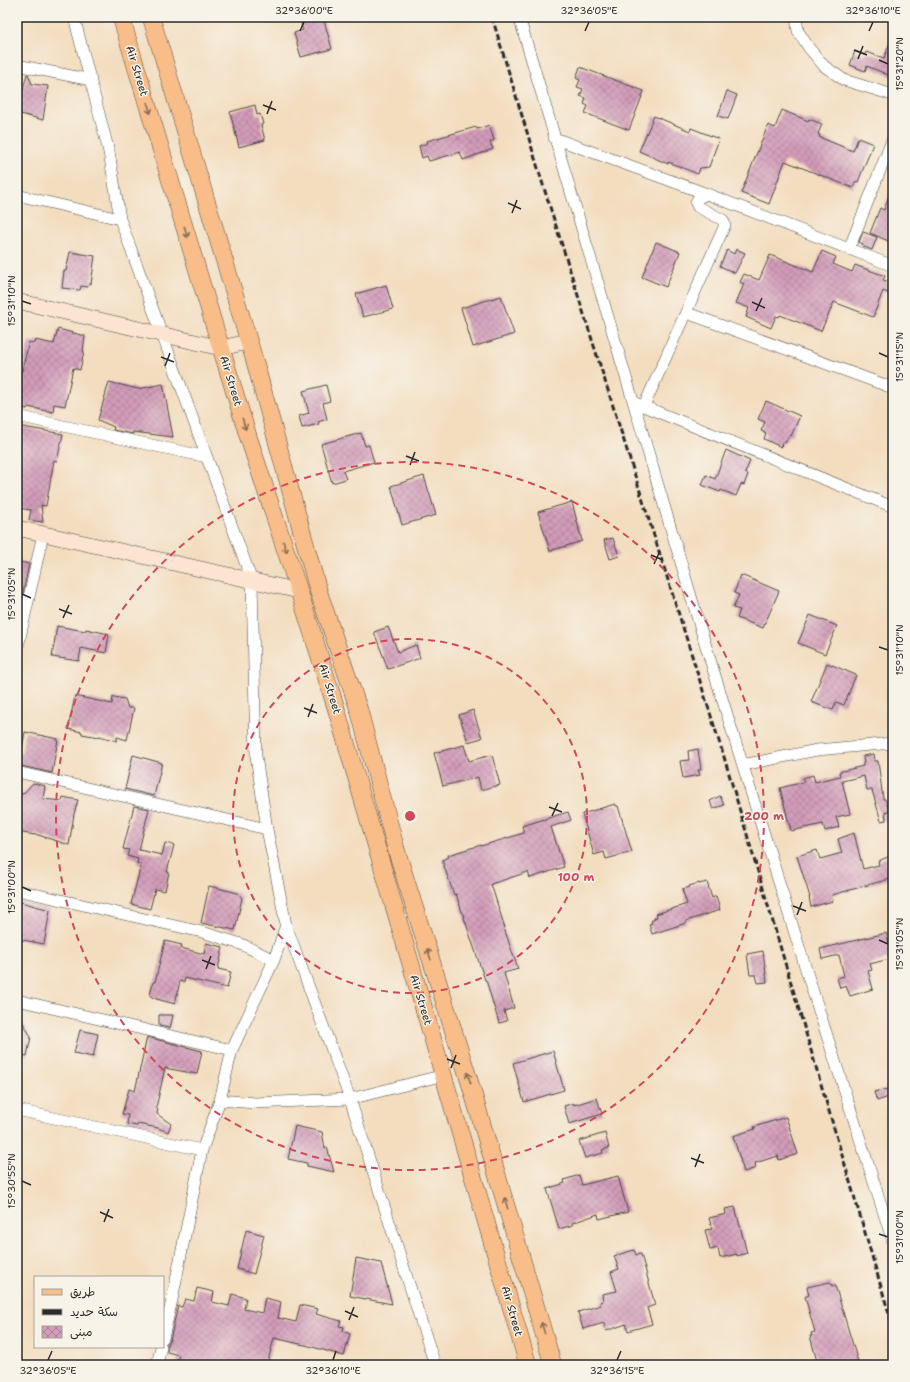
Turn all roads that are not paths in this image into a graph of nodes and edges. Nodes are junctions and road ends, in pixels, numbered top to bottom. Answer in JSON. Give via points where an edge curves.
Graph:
{"nodes":[{"id":1,"x":74,"y":17,"type":"edge"},
{"id":2,"x":121,"y":17,"type":"edge"},
{"id":3,"x":152,"y":17,"type":"edge"},
{"id":4,"x":519,"y":17,"type":"edge"},
{"id":5,"x":796,"y":17,"type":"edge"},
{"id":6,"x":17,"y":65,"type":"edge"},
{"id":7,"x":91,"y":80,"type":"junction"},
{"id":8,"x":893,"y":95,"type":"edge"},
{"id":9,"x":554,"y":138,"type":"junction"},
{"id":10,"x":893,"y":138,"type":"edge"},
{"id":11,"x":707,"y":194,"type":"junction"},
{"id":12,"x":17,"y":195,"type":"edge"},
{"id":13,"x":120,"y":219,"type":"junction"},
{"id":14,"x":849,"y":249,"type":"junction"},
{"id":15,"x":893,"y":266,"type":"edge"},
{"id":16,"x":17,"y":300,"type":"edge"},
{"id":17,"x":687,"y":312,"type":"junction"},
{"id":18,"x":163,"y":335,"type":"junction"},
{"id":19,"x":248,"y":342,"type":"junction"},
{"id":20,"x":221,"y":348,"type":"junction"},
{"id":21,"x":893,"y":388,"type":"edge"},
{"id":22,"x":633,"y":402,"type":"junction"},
{"id":23,"x":644,"y":406,"type":"junction"},
{"id":24,"x":17,"y":416,"type":"edge"},
{"id":25,"x":207,"y":457,"type":"junction"},
{"id":26,"x":893,"y":507,"type":"edge"},
{"id":27,"x":17,"y":528,"type":"edge"},
{"id":28,"x":43,"y":534,"type":"junction"},
{"id":29,"x":252,"y":581,"type":"junction"},
{"id":30,"x":300,"y":591,"type":"junction"},
{"id":31,"x":17,"y":651,"type":"edge"},
{"id":32,"x":893,"y":743,"type":"edge"},
{"id":33,"x":743,"y":765,"type":"junction"},
{"id":34,"x":17,"y":772,"type":"edge"},
{"id":35,"x":267,"y":829,"type":"junction"},
{"id":36,"x":17,"y":890,"type":"edge"},
{"id":37,"x":286,"y":925,"type":"junction"},
{"id":38,"x":274,"y":960,"type":"junction"},
{"id":39,"x":17,"y":1000,"type":"edge"},
{"id":40,"x":232,"y":1050,"type":"junction"},
{"id":41,"x":444,"y":1075,"type":"junction"},
{"id":42,"x":350,"y":1099,"type":"junction"},
{"id":43,"x":220,"y":1100,"type":"junction"},
{"id":44,"x":17,"y":1110,"type":"edge"},
{"id":45,"x":202,"y":1150,"type":"junction"},
{"id":46,"x":893,"y":1242,"type":"edge"},
{"id":47,"x":164,"y":1334,"type":"edge"},
{"id":48,"x":161,"y":1348,"type":"edge"},
{"id":49,"x":157,"y":1365,"type":"edge"},
{"id":50,"x":436,"y":1365,"type":"edge"},
{"id":51,"x":528,"y":1365,"type":"edge"},
{"id":52,"x":553,"y":1365,"type":"edge"}],
"edges":[{"from":1,"to":7,"type":"street"},
{"from":2,"to":20,"type":"main road","name":"Air Street","one_way":true},
{"from":3,"to":19,"type":"main road","name":"Air Street"},
{"from":4,"to":9,"type":"street"},
{"from":5,"to":8,"type":"street","via":[[798,30],[824,66],[844,80]]},
{"from":6,"to":7,"type":"street"},
{"from":7,"to":13,"type":"street","via":[[109,152]]},
{"from":9,"to":11,"type":"street"},
{"from":9,"to":22,"type":"street"},
{"from":10,"to":14,"type":"street"},
{"from":11,"to":14,"type":"street"},
{"from":11,"to":17,"type":"street","via":[[698,198],[696,204],[723,220],[725,225]]},
{"from":12,"to":13,"type":"street"},
{"from":13,"to":18,"type":"street"},
{"from":14,"to":15,"type":"street"},
{"from":16,"to":18,"type":"street"},
{"from":17,"to":21,"type":"street"},
{"from":17,"to":23,"type":"street"},
{"from":18,"to":20,"type":"street"},
{"from":18,"to":25,"type":"street"},
{"from":19,"to":20,"type":"street"},
{"from":52,"to":19,"type":"main road","name":"Air Street","one_way":true,"via":[[472,1090],[396,849],[359,710],[318,590]]},
{"from":20,"to":30,"type":"main road","name":"Air Street","one_way":true},
{"from":22,"to":23,"type":"street"},
{"from":22,"to":33,"type":"street"},
{"from":23,"to":26,"type":"street"},
{"from":24,"to":25,"type":"street"},
{"from":25,"to":29,"type":"street"},
{"from":27,"to":28,"type":"street"},
{"from":28,"to":29,"type":"street"},
{"from":28,"to":31,"type":"street"},
{"from":29,"to":30,"type":"street"},
{"from":29,"to":35,"type":"street","via":[[256,756]]},
{"from":30,"to":41,"type":"main road","name":"Air Street"},
{"from":32,"to":33,"type":"street","via":[[817,750]]},
{"from":33,"to":46,"type":"street"},
{"from":34,"to":35,"type":"street"},
{"from":35,"to":37,"type":"street"},
{"from":36,"to":38,"type":"street","via":[[202,932],[241,944]]},
{"from":37,"to":38,"type":"street"},
{"from":37,"to":42,"type":"street"},
{"from":38,"to":40,"type":"street"},
{"from":39,"to":40,"type":"street"},
{"from":40,"to":43,"type":"street"},
{"from":41,"to":42,"type":"street"},
{"from":41,"to":51,"type":"main road","name":"Air Street"},
{"from":42,"to":43,"type":"street","via":[[255,1104]]},
{"from":42,"to":50,"type":"street"},
{"from":43,"to":45,"type":"street"},
{"from":44,"to":45,"type":"street"},
{"from":45,"to":47,"type":"street"},
{"from":48,"to":49,"type":"street"}]}
